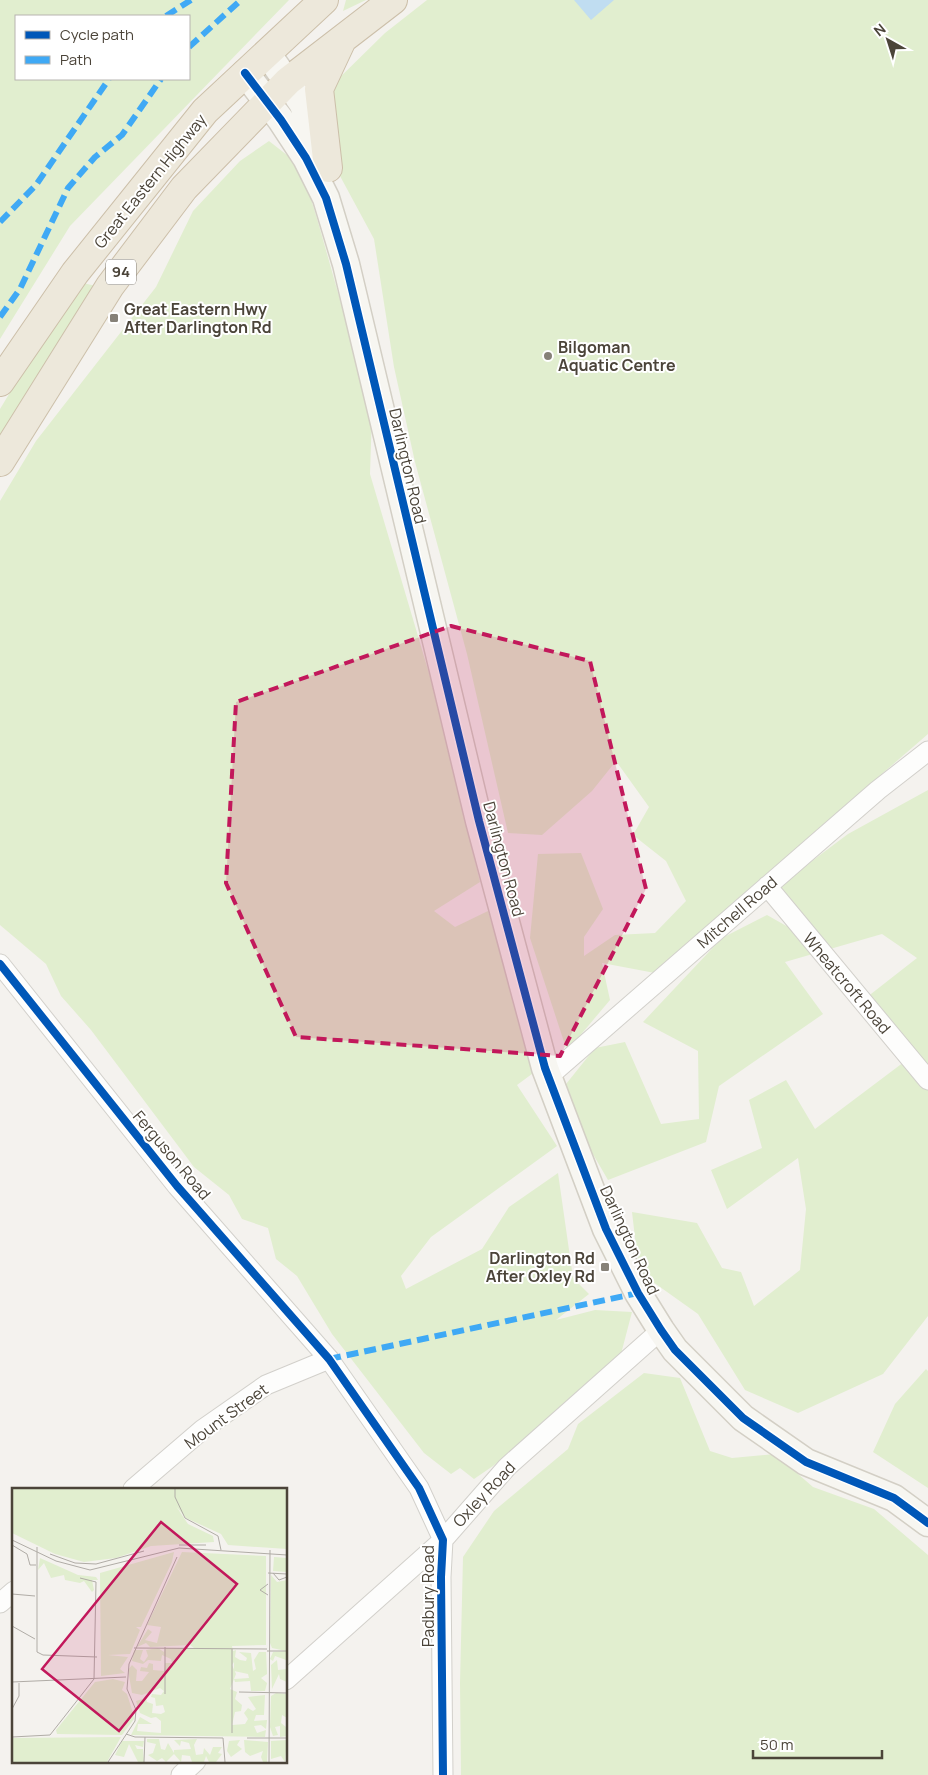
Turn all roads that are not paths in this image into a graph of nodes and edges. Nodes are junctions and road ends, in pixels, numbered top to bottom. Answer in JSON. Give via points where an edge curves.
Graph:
{"nodes":[{"id":1,"x":324,"y":0,"type":"edge"},
{"id":2,"x":393,"y":0,"type":"edge"},
{"id":3,"x":342,"y":38,"type":"junction"},
{"id":4,"x":267,"y":53,"type":"junction"},
{"id":5,"x":245,"y":73,"type":"junction"},
{"id":6,"x":288,"y":81,"type":"junction"},
{"id":7,"x":267,"y":101,"type":"junction"},
{"id":8,"x":328,"y":168,"type":"junction"},
{"id":9,"x":326,"y":198,"type":"junction"},
{"id":10,"x":0,"y":382,"type":"edge"},
{"id":11,"x":0,"y":462,"type":"edge"},
{"id":12,"x":928,"y":751,"type":"edge"},
{"id":13,"x":767,"y":886,"type":"junction"},
{"id":14,"x":0,"y":964,"type":"edge"},
{"id":15,"x":548,"y":1077,"type":"junction"},
{"id":16,"x":928,"y":1080,"type":"edge"},
{"id":17,"x":661,"y":1330,"type":"junction"},
{"id":18,"x":329,"y":1359,"type":"junction"},
{"id":19,"x":134,"y":1488,"type":"edge"},
{"id":20,"x":928,"y":1523,"type":"edge"},
{"id":21,"x":442,"y":1540,"type":"junction"},
{"id":22,"x":12,"y":1593,"type":"edge"},
{"id":23,"x":0,"y":1603,"type":"edge"},
{"id":24,"x":288,"y":1678,"type":"edge"},
{"id":25,"x":195,"y":1762,"type":"edge"},
{"id":26,"x":180,"y":1775,"type":"edge"},
{"id":27,"x":443,"y":1775,"type":"edge"}],
"edges":[{"from":1,"to":4,"type":"highway","name":"Great Eastern Highway","number":"94"},
{"from":2,"to":3,"type":"highway","name":"Great Eastern Highway","number":"94"},
{"from":3,"to":6,"type":"highway","name":"Great Eastern Highway","number":"94"},
{"from":3,"to":8,"type":"highway","via":[[319,89]]},
{"from":4,"to":5,"type":"highway","name":"Great Eastern Highway","number":"94"},
{"from":4,"to":6,"type":"street","name":"Darlington Road"},
{"from":5,"to":7,"type":"street","name":"Darlington Road"},
{"from":5,"to":10,"type":"highway","name":"Great Eastern Highway","number":"94","via":[[205,111],[75,273]]},
{"from":6,"to":7,"type":"highway","name":"Great Eastern Highway","number":"94"},
{"from":6,"to":8,"type":"street","name":"Darlington Road","via":[[315,129]]},
{"from":7,"to":9,"type":"street","name":"Darlington Road","via":[[306,158]]},
{"from":7,"to":11,"type":"highway","name":"Great Eastern Highway","number":"94","via":[[184,188],[116,278]]},
{"from":8,"to":9,"type":"street","name":"Darlington Road"},
{"from":9,"to":15,"type":"street","name":"Darlington Road","via":[[348,273],[479,821]]},
{"from":12,"to":13,"type":"street","name":"Mitchell Road"},
{"from":13,"to":15,"type":"street","name":"Mitchell Road"},
{"from":13,"to":16,"type":"street","name":"Wheatcroft Road"},
{"from":14,"to":18,"type":"street","name":"Ferguson Road","via":[[177,1186]]},
{"from":15,"to":17,"type":"street","name":"Darlington Road","via":[[606,1229],[638,1293]]},
{"from":17,"to":20,"type":"street","name":"Darlington Road","via":[[675,1350],[742,1418],[806,1462],[894,1498]]},
{"from":17,"to":21,"type":"street","name":"Oxley Road","via":[[507,1467]]},
{"from":18,"to":19,"type":"street","name":"Mount Street","via":[[266,1385],[203,1429]]},
{"from":18,"to":21,"type":"street","name":"Padbury Road","via":[[419,1488]]},
{"from":21,"to":24,"type":"street","name":"Oxley Road"},
{"from":21,"to":27,"type":"street","name":"Padbury Road"},
{"from":22,"to":23,"type":"street"},
{"from":25,"to":26,"type":"street"}]}
